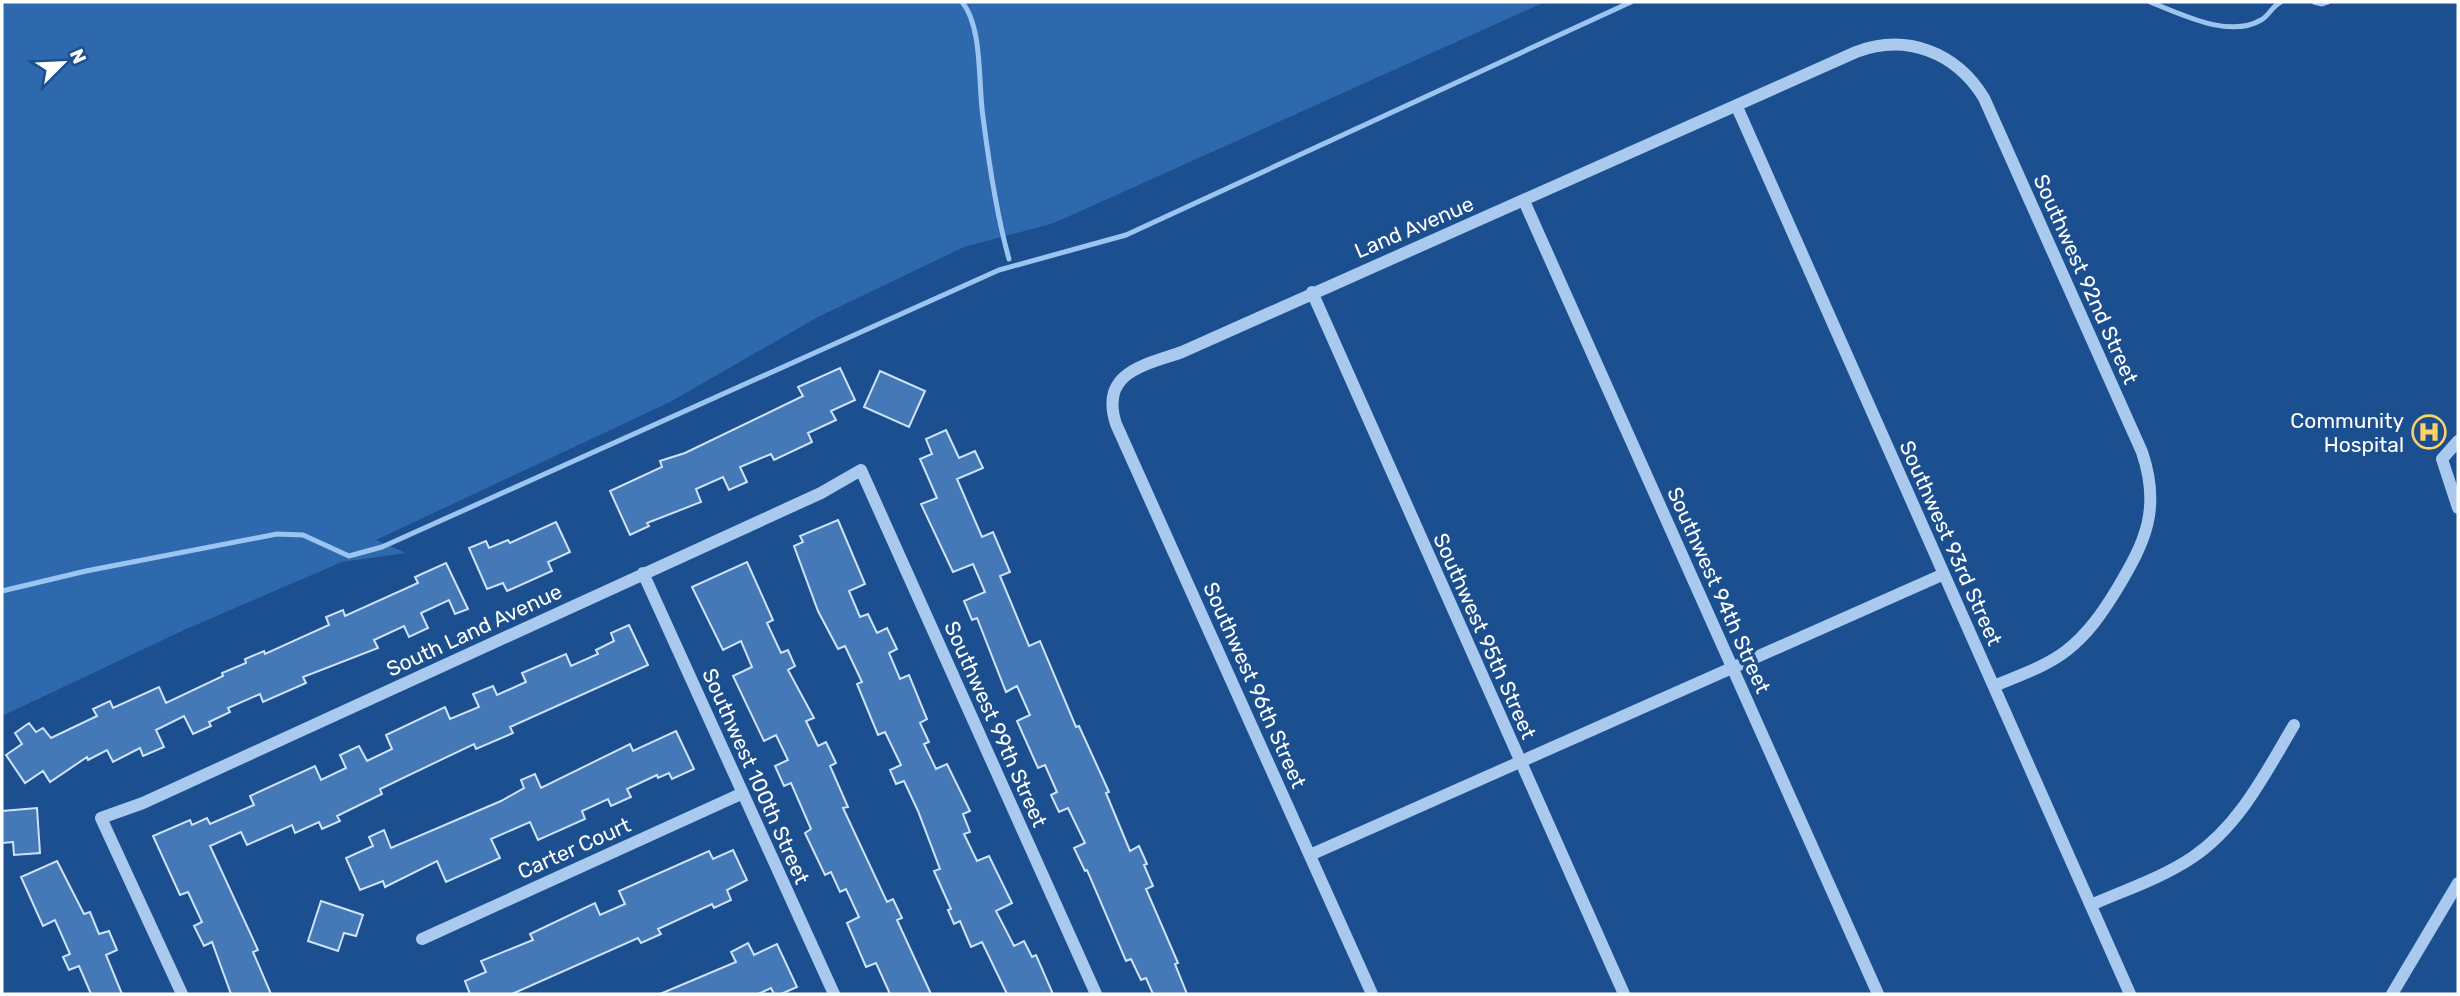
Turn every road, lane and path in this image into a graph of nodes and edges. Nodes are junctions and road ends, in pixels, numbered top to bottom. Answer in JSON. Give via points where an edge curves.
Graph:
{"nodes":[{"id":1,"x":1737,"y":107,"type":"junction"},
{"id":2,"x":1524,"y":201,"type":"junction"},
{"id":3,"x":1312,"y":292,"type":"junction"},
{"id":4,"x":1114,"y":391,"type":"joint"},
{"id":5,"x":2458,"y":440,"type":"edge"},
{"id":6,"x":861,"y":470,"type":"joint"},
{"id":7,"x":2458,"y":508,"type":"edge"},
{"id":8,"x":643,"y":573,"type":"junction"},
{"id":9,"x":1944,"y":574,"type":"junction"},
{"id":10,"x":1733,"y":668,"type":"junction"},
{"id":11,"x":1994,"y":687,"type":"junction"},
{"id":12,"x":2294,"y":725,"type":"dead end"},
{"id":13,"x":1520,"y":761,"type":"junction"},
{"id":14,"x":743,"y":793,"type":"junction"},
{"id":15,"x":1310,"y":855,"type":"junction"},
{"id":16,"x":2458,"y":883,"type":"edge"},
{"id":17,"x":2091,"y":905,"type":"junction"},
{"id":18,"x":422,"y":939,"type":"dead end"},
{"id":19,"x":182,"y":994,"type":"edge"},
{"id":20,"x":834,"y":994,"type":"edge"},
{"id":21,"x":1096,"y":994,"type":"edge"},
{"id":22,"x":1372,"y":994,"type":"edge"},
{"id":23,"x":1623,"y":994,"type":"edge"},
{"id":24,"x":1878,"y":994,"type":"edge"},
{"id":25,"x":2130,"y":994,"type":"edge"},
{"id":26,"x":2392,"y":994,"type":"edge"}],
"edges":[{"from":1,"to":2,"type":"street","name":"Land Avenue"},
{"from":1,"to":9,"type":"street","name":"Southwest 93rd Street"},
{"from":1,"to":11,"type":"street","name":"Southwest 92nd Street","via":[[1845,56],[1880,45],[1928,49],[1961,69],[1990,110],[2135,436],[2146,464],[2151,505],[2136,558],[2103,612],[2077,642],[2048,662]]},
{"from":2,"to":3,"type":"street","name":"Land Avenue"},
{"from":2,"to":10,"type":"street","name":"Southwest 94th Street"},
{"from":3,"to":4,"type":"street","name":"Land Avenue","via":[[1130,371]]},
{"from":3,"to":13,"type":"street","name":"Southwest 95th Street"},
{"from":4,"to":15,"type":"street","name":"Southwest 96th Street","via":[[1116,424]]},
{"from":5,"to":7,"type":"street","via":[[2442,459]]},
{"from":6,"to":8,"type":"street","name":"South Land Avenue","via":[[821,493]]},
{"from":6,"to":21,"type":"street","name":"Southwest 99th Street"},
{"from":8,"to":14,"type":"street","name":"Southwest 100th Street"},
{"from":8,"to":19,"type":"street","name":"South Land Avenue","via":[[143,803],[101,818]]},
{"from":9,"to":10,"type":"street"},
{"from":9,"to":11,"type":"street","name":"Southwest 93rd Street"},
{"from":10,"to":13,"type":"street"},
{"from":10,"to":24,"type":"street","name":"Southwest 94th Street"},
{"from":11,"to":17,"type":"street","name":"Southwest 93rd Street"},
{"from":12,"to":17,"type":"street","via":[[2246,803],[2211,844],[2166,872]]},
{"from":13,"to":15,"type":"street"},
{"from":13,"to":23,"type":"street","name":"Southwest 95th Street"},
{"from":14,"to":18,"type":"street","name":"Carter Court"},
{"from":14,"to":20,"type":"street","name":"Southwest 100th Street"},
{"from":15,"to":22,"type":"street","name":"Southwest 96th Street"},
{"from":16,"to":26,"type":"street"},
{"from":17,"to":25,"type":"street","name":"Southwest 93rd Street"}]}
